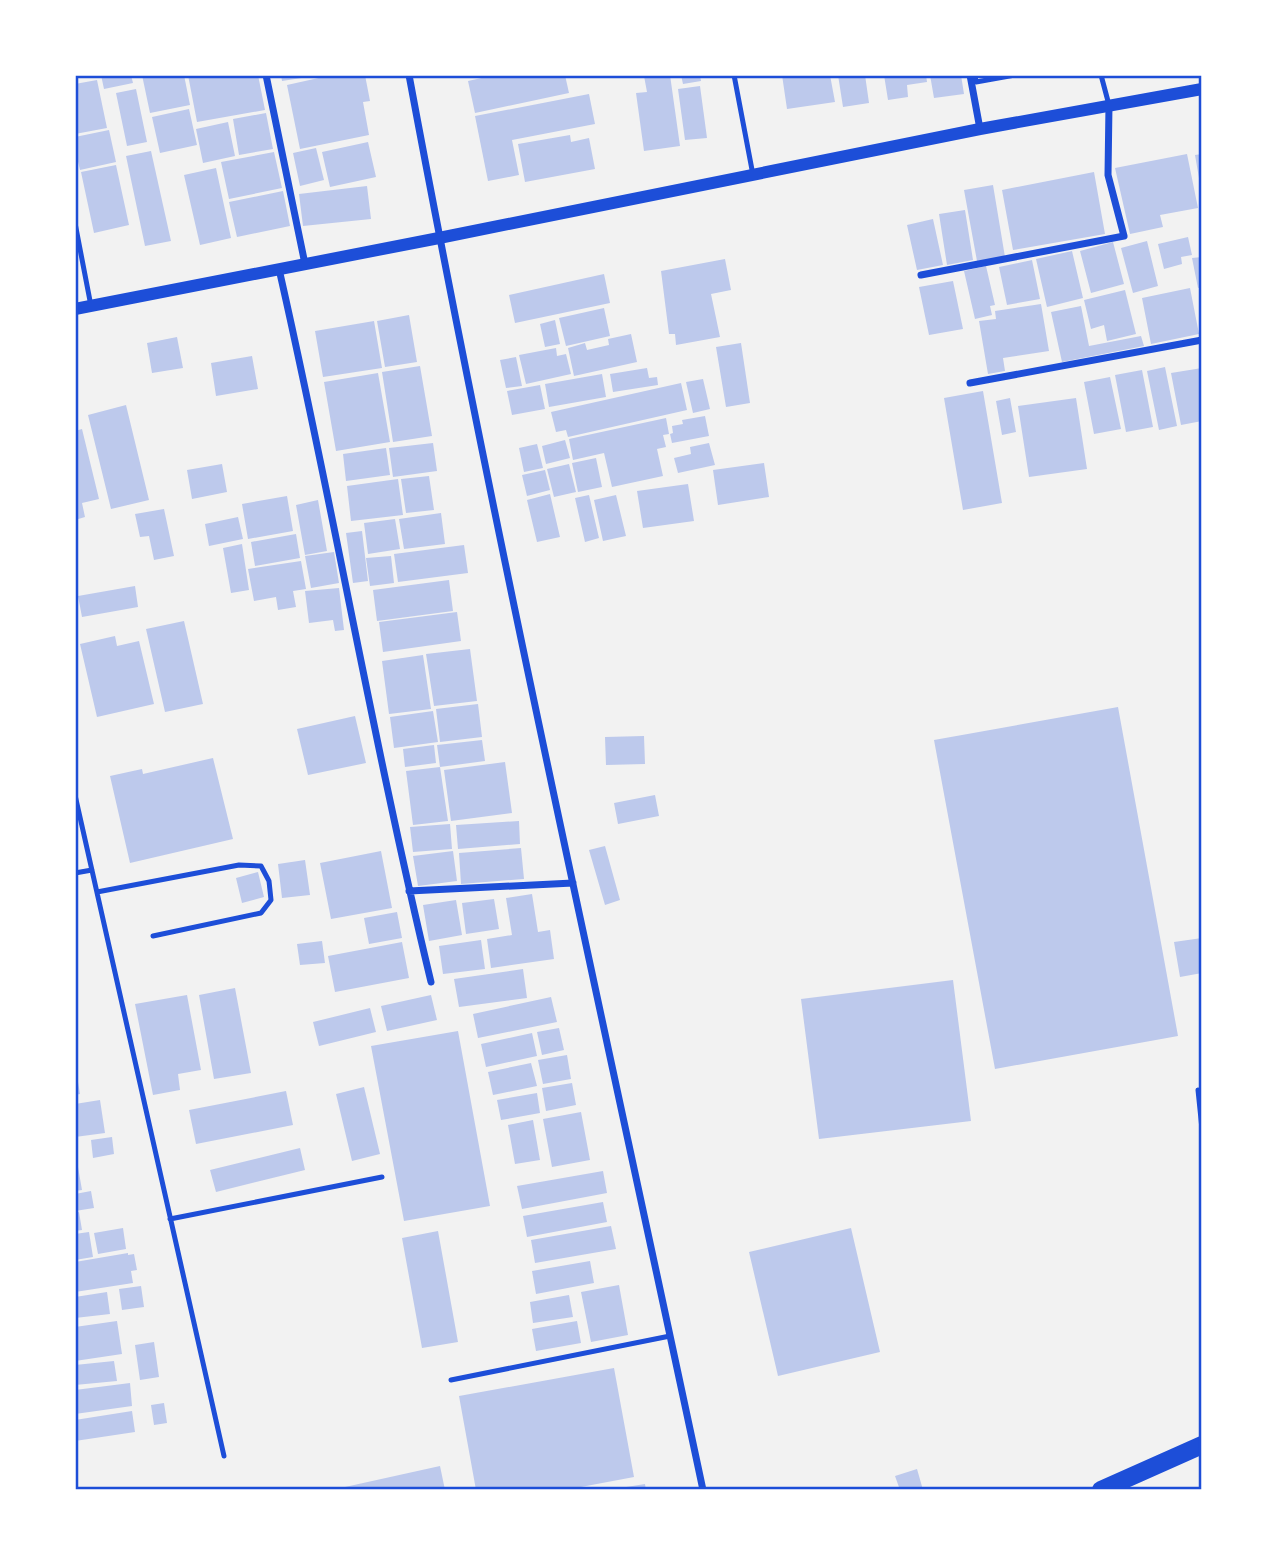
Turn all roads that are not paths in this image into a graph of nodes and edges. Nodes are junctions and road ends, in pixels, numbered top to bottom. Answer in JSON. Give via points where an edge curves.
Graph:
{"nodes":[{"id":1,"x":266,"y":75,"type":"edge"},
{"id":2,"x":409,"y":75,"type":"edge"},
{"id":3,"x":734,"y":75,"type":"edge"},
{"id":4,"x":972,"y":75,"type":"edge"},
{"id":5,"x":1015,"y":75,"type":"edge"},
{"id":6,"x":1101,"y":75,"type":"edge"},
{"id":7,"x":1202,"y":89,"type":"edge"},
{"id":8,"x":1109,"y":106,"type":"junction"},
{"id":9,"x":979,"y":129,"type":"junction"},
{"id":10,"x":753,"y":175,"type":"junction"},
{"id":11,"x":75,"y":223,"type":"edge"},
{"id":12,"x":439,"y":238,"type":"junction"},
{"id":13,"x":305,"y":264,"type":"junction"},
{"id":14,"x":279,"y":269,"type":"junction"},
{"id":15,"x":921,"y":275,"type":"dead end"},
{"id":16,"x":91,"y":306,"type":"junction"},
{"id":17,"x":75,"y":309,"type":"edge"},
{"id":18,"x":1202,"y":340,"type":"edge"},
{"id":19,"x":970,"y":383,"type":"dead end"},
{"id":20,"x":75,"y":795,"type":"edge"},
{"id":21,"x":92,"y":870,"type":"junction"},
{"id":22,"x":75,"y":873,"type":"edge"},
{"id":23,"x":573,"y":883,"type":"junction"},
{"id":24,"x":409,"y":891,"type":"junction"},
{"id":25,"x":97,"y":892,"type":"junction"},
{"id":26,"x":153,"y":936,"type":"dead end"},
{"id":27,"x":431,"y":982,"type":"dead end"},
{"id":28,"x":1198,"y":1090,"type":"dead end"},
{"id":29,"x":1202,"y":1129,"type":"edge"},
{"id":30,"x":382,"y":1177,"type":"dead end"},
{"id":31,"x":170,"y":1219,"type":"junction"},
{"id":32,"x":670,"y":1335,"type":"junction"},
{"id":33,"x":451,"y":1380,"type":"dead end"},
{"id":34,"x":1202,"y":1445,"type":"edge"},
{"id":35,"x":224,"y":1456,"type":"dead end"},
{"id":36,"x":703,"y":1490,"type":"edge"},
{"id":37,"x":1101,"y":1490,"type":"edge"}],
"edges":[{"from":1,"to":13,"type":"street"},
{"from":2,"to":12,"type":"street"},
{"from":3,"to":10,"type":"lane"},
{"from":4,"to":5,"type":"lane","via":[[976,82]]},
{"from":4,"to":9,"type":"street"},
{"from":6,"to":8,"type":"lane"},
{"from":7,"to":8,"type":"street"},
{"from":8,"to":9,"type":"street"},
{"from":8,"to":15,"type":"street","via":[[1108,175],[1124,236]]},
{"from":9,"to":10,"type":"street"},
{"from":10,"to":12,"type":"street"},
{"from":11,"to":16,"type":"lane"},
{"from":12,"to":13,"type":"street"},
{"from":12,"to":23,"type":"street"},
{"from":13,"to":14,"type":"street"},
{"from":14,"to":16,"type":"street"},
{"from":14,"to":24,"type":"street"},
{"from":16,"to":17,"type":"street"},
{"from":18,"to":19,"type":"street"},
{"from":20,"to":21,"type":"lane"},
{"from":21,"to":22,"type":"lane"},
{"from":21,"to":25,"type":"lane"},
{"from":23,"to":24,"type":"street"},
{"from":23,"to":32,"type":"street"},
{"from":24,"to":27,"type":"street"},
{"from":25,"to":26,"type":"lane","via":[[239,865],[261,866],[271,900],[261,913]]},
{"from":25,"to":31,"type":"lane"},
{"from":28,"to":29,"type":"lane"},
{"from":30,"to":31,"type":"lane"},
{"from":31,"to":35,"type":"lane"},
{"from":32,"to":33,"type":"lane"},
{"from":32,"to":36,"type":"street"},
{"from":34,"to":37,"type":"main road"}]}
